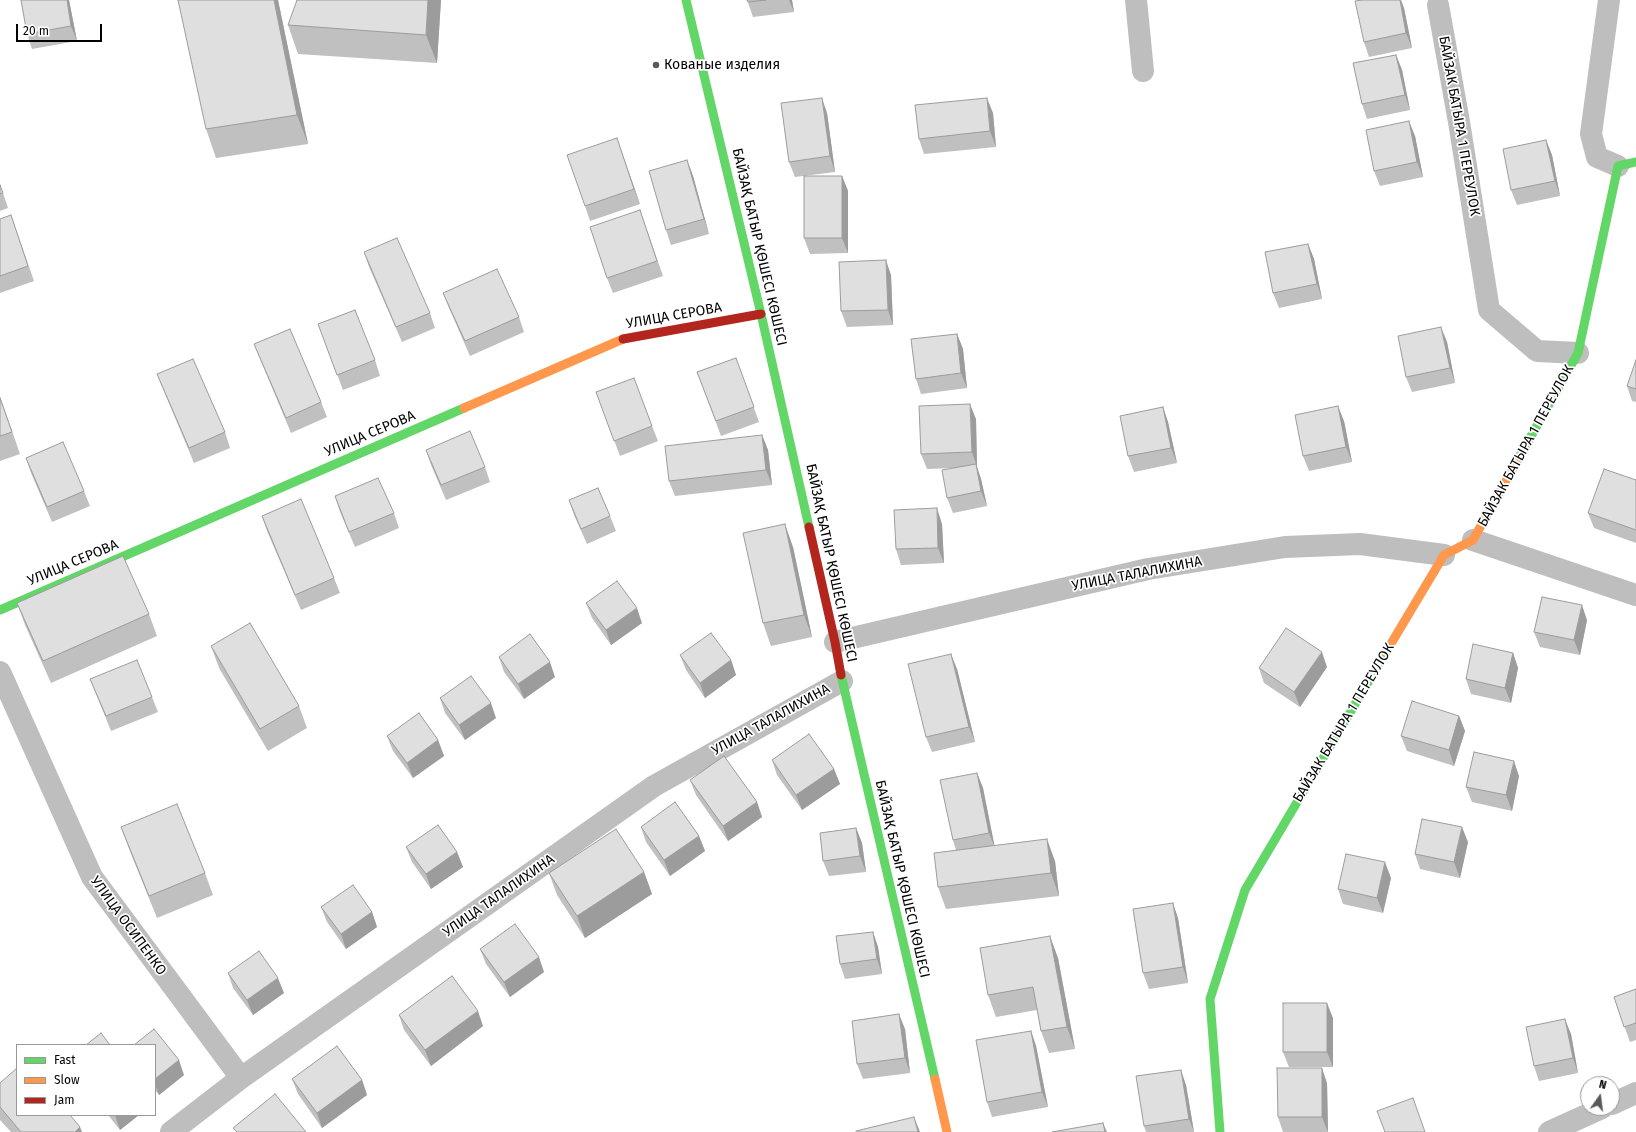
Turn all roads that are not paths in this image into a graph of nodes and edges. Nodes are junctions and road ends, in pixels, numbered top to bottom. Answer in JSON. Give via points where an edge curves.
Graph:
{"nodes":[{"id":1,"x":686,"y":0,"type":"edge"},
{"id":2,"x":1136,"y":0,"type":"edge"},
{"id":3,"x":1610,"y":0,"type":"edge"},
{"id":4,"x":1438,"y":4,"type":"dead end"},
{"id":5,"x":1143,"y":71,"type":"dead end"},
{"id":6,"x":1627,"y":164,"type":"edge"},
{"id":7,"x":761,"y":314,"type":"junction"},
{"id":8,"x":1578,"y":353,"type":"junction"},
{"id":9,"x":1473,"y":540,"type":"junction"},
{"id":10,"x":1444,"y":555,"type":"junction"},
{"id":11,"x":1636,"y":595,"type":"edge"},
{"id":12,"x":0,"y":610,"type":"edge"},
{"id":13,"x":835,"y":642,"type":"junction"},
{"id":14,"x":0,"y":672,"type":"edge"},
{"id":15,"x":842,"y":681,"type":"junction"},
{"id":16,"x":241,"y":1078,"type":"junction"},
{"id":17,"x":1636,"y":1093,"type":"edge"},
{"id":18,"x":1620,"y":1100,"type":"edge"},
{"id":19,"x":1584,"y":1116,"type":"edge"},
{"id":20,"x":171,"y":1132,"type":"edge"},
{"id":21,"x":947,"y":1132,"type":"edge"},
{"id":22,"x":1220,"y":1132,"type":"edge"},
{"id":23,"x":1549,"y":1132,"type":"edge"}],
"edges":[{"from":1,"to":7,"type":"street","name":"БАЙЗАҚ БАТЫР ҚӨШЕСІ КӨШЕСІ"},
{"from":2,"to":5,"type":"street"},
{"from":3,"to":6,"type":"street","via":[[1591,134],[1597,157]]},
{"from":4,"to":8,"type":"street","name":"БАЙЗАК БАТЫРА 1 ПЕРЕУЛОК","via":[[1488,310],[1538,351]]},
{"from":6,"to":8,"type":"street","name":"БАЙЗАК БАТЫРА 1 ПЕРЕУЛОК"},
{"from":7,"to":12,"type":"street","name":"УЛИЦА СЕРОВА","via":[[627,337]]},
{"from":7,"to":13,"type":"street","name":"БАЙЗАҚ БАТЫР ҚӨШЕСІ КӨШЕСІ"},
{"from":8,"to":9,"type":"street","name":"БАЙЗАК БАТЫРА 1 ПЕРЕУЛОК"},
{"from":9,"to":10,"type":"street","name":"БАЙЗАК БАТЫРА 1 ПЕРЕУЛОК"},
{"from":9,"to":11,"type":"street"},
{"from":10,"to":13,"type":"street","name":"УЛИЦА ТАЛАЛИХИНА","via":[[1360,544],[1286,547],[1148,569]]},
{"from":10,"to":22,"type":"street","name":"БАЙЗАК БАТЫРА 1 ПЕРЕУЛОК","via":[[1245,890],[1210,999]]},
{"from":13,"to":15,"type":"street","name":"БАЙЗАҚ БАТЫР ҚӨШЕСІ КӨШЕСІ"},
{"from":14,"to":16,"type":"street","name":"УЛИЦА ОСИПЕНКО","via":[[92,877]]},
{"from":15,"to":16,"type":"street","name":"УЛИЦА ТАЛАЛИХИНА","via":[[654,786]]},
{"from":15,"to":21,"type":"street","name":"БАЙЗАҚ БАТЫР ҚӨШЕСІ КӨШЕСІ"},
{"from":16,"to":20,"type":"street","name":"УЛИЦА ТАЛАЛИХИНА"},
{"from":17,"to":18,"type":"street"},
{"from":19,"to":23,"type":"street"}]}
